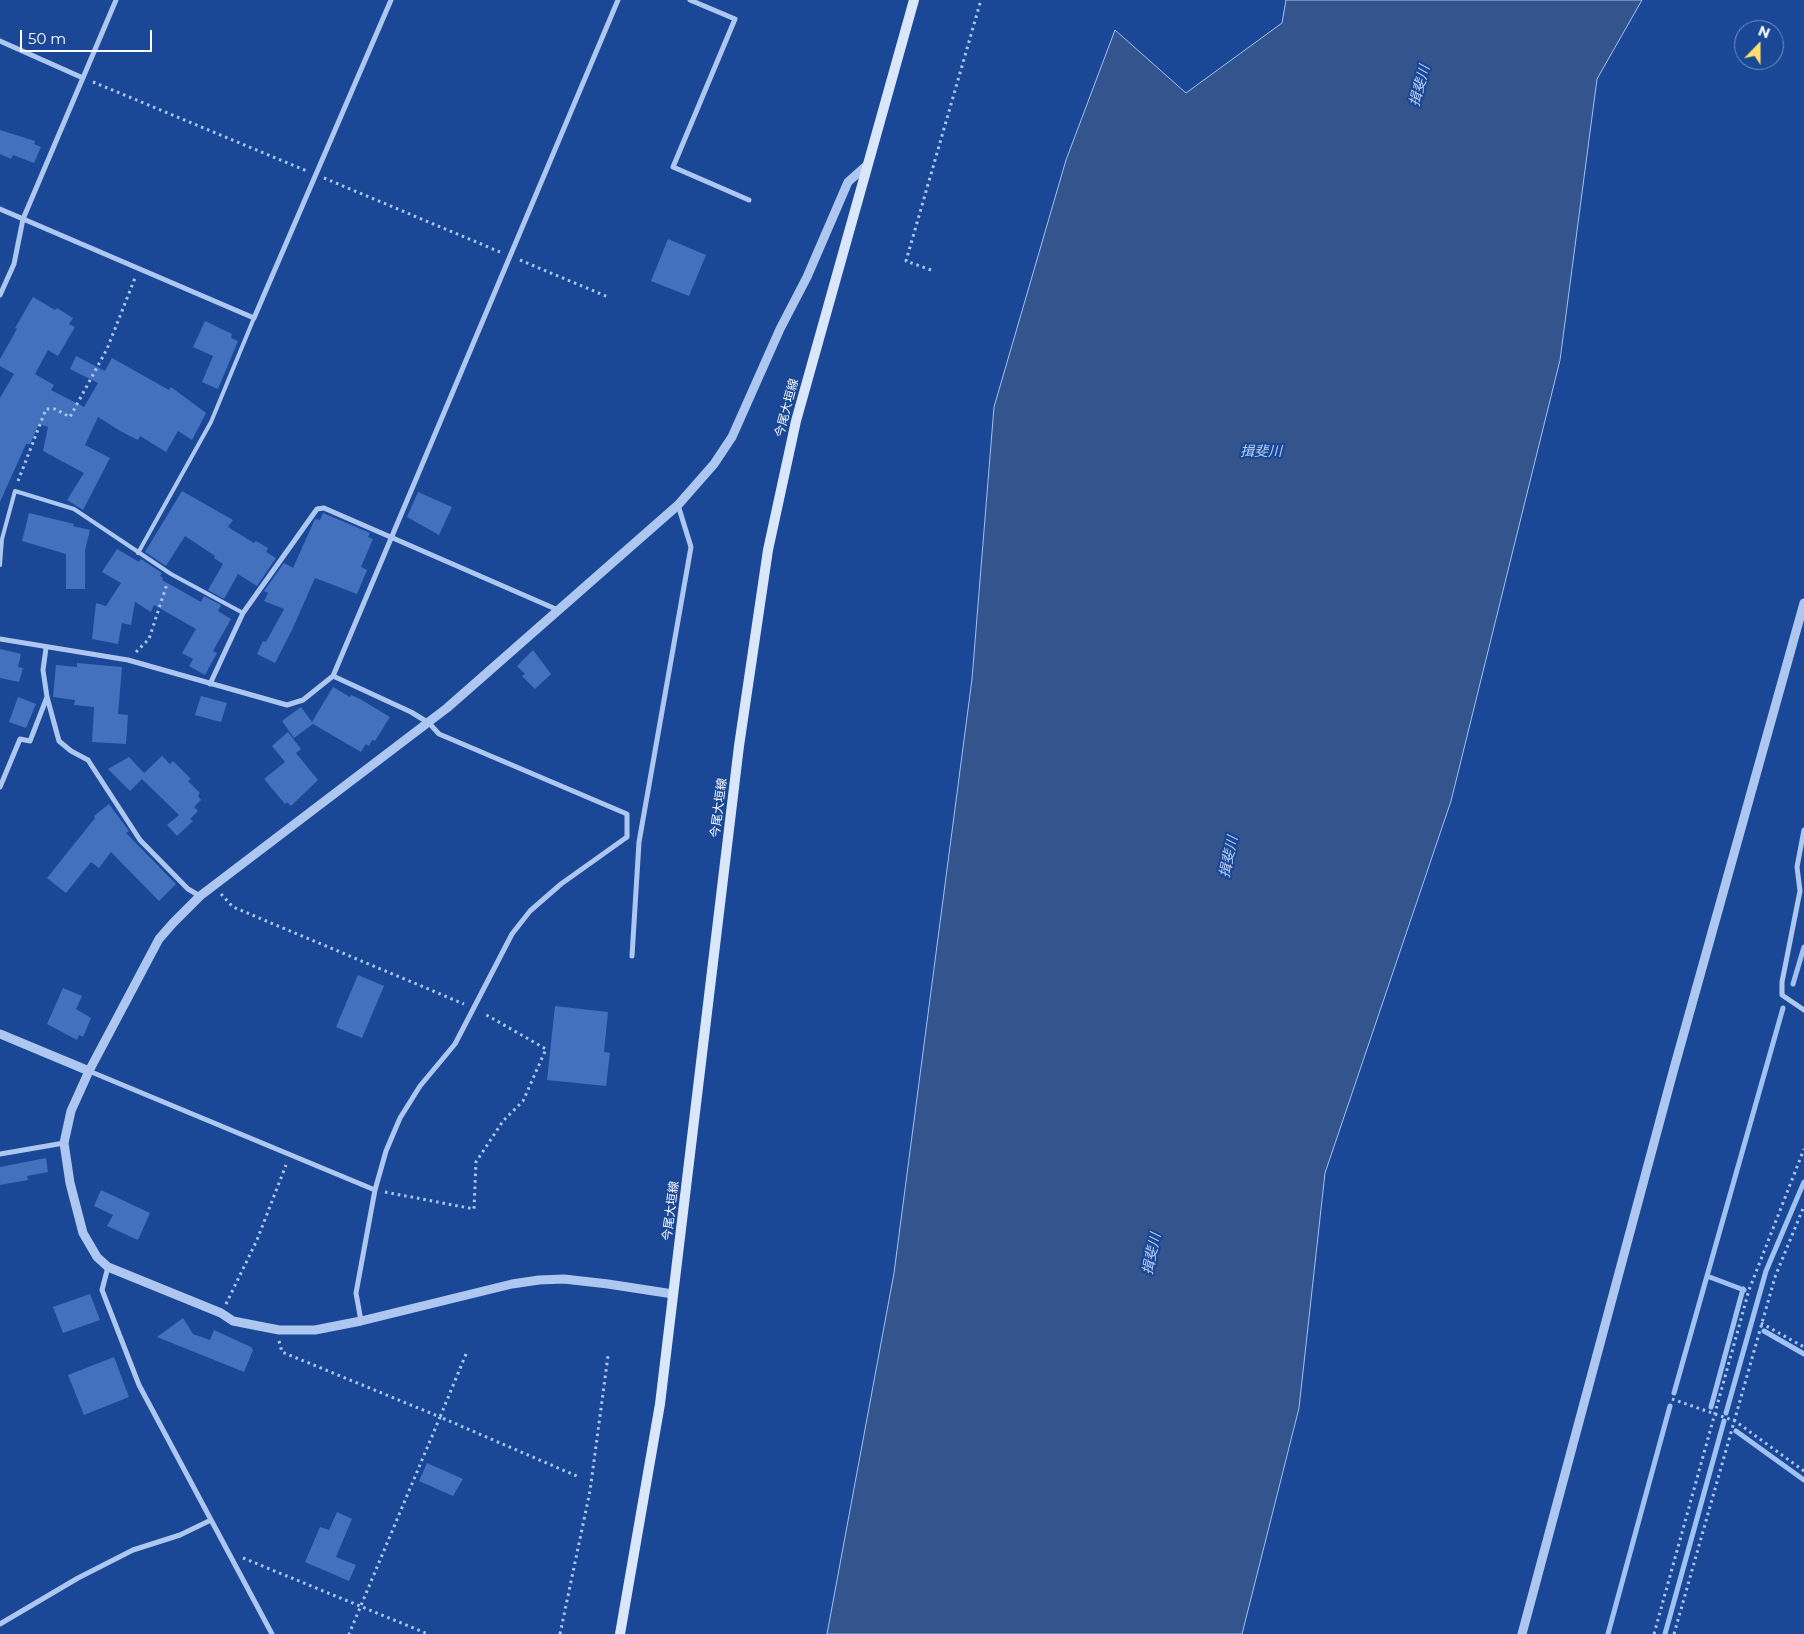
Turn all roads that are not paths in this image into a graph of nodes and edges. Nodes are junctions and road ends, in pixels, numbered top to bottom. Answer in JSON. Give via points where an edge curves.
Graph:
{"nodes":[{"id":1,"x":116,"y":0,"type":"edge"},
{"id":2,"x":391,"y":0,"type":"edge"},
{"id":3,"x":618,"y":0,"type":"edge"},
{"id":4,"x":690,"y":0,"type":"edge"},
{"id":5,"x":914,"y":0,"type":"edge"},
{"id":6,"x":0,"y":41,"type":"edge"},
{"id":7,"x":83,"y":78,"type":"junction"},
{"id":8,"x":866,"y":166,"type":"junction"},
{"id":9,"x":749,"y":200,"type":"dead end"},
{"id":10,"x":0,"y":209,"type":"edge"},
{"id":11,"x":23,"y":219,"type":"junction"},
{"id":12,"x":0,"y":295,"type":"edge"},
{"id":13,"x":254,"y":318,"type":"junction"},
{"id":14,"x":678,"y":505,"type":"junction"},
{"id":15,"x":390,"y":537,"type":"junction"},
{"id":16,"x":1,"y":539,"type":"edge"},
{"id":17,"x":138,"y":553,"type":"junction"},
{"id":18,"x":0,"y":565,"type":"edge"},
{"id":19,"x":1804,"y":603,"type":"edge"},
{"id":20,"x":558,"y":610,"type":"junction"},
{"id":21,"x":243,"y":613,"type":"junction"},
{"id":22,"x":0,"y":639,"type":"edge"},
{"id":23,"x":46,"y":648,"type":"junction"},
{"id":24,"x":333,"y":676,"type":"junction"},
{"id":25,"x":210,"y":684,"type":"junction"},
{"id":26,"x":47,"y":697,"type":"junction"},
{"id":27,"x":429,"y":723,"type":"junction"},
{"id":28,"x":0,"y":787,"type":"edge"},
{"id":29,"x":1804,"y":830,"type":"edge"},
{"id":30,"x":200,"y":896,"type":"junction"},
{"id":31,"x":632,"y":956,"type":"dead end"},
{"id":32,"x":1804,"y":1010,"type":"edge"},
{"id":33,"x":0,"y":1034,"type":"edge"},
{"id":34,"x":89,"y":1071,"type":"junction"},
{"id":35,"x":64,"y":1143,"type":"junction"},
{"id":36,"x":0,"y":1154,"type":"edge"},
{"id":37,"x":375,"y":1190,"type":"junction"},
{"id":38,"x":108,"y":1266,"type":"junction"},
{"id":39,"x":673,"y":1294,"type":"junction"},
{"id":40,"x":361,"y":1321,"type":"junction"},
{"id":41,"x":211,"y":1520,"type":"junction"},
{"id":42,"x":0,"y":1624,"type":"edge"},
{"id":43,"x":272,"y":1634,"type":"edge"},
{"id":44,"x":620,"y":1634,"type":"edge"},
{"id":45,"x":1522,"y":1634,"type":"edge"}],
"edges":[{"from":1,"to":7,"type":"street"},
{"from":2,"to":13,"type":"street"},
{"from":3,"to":15,"type":"street"},
{"from":4,"to":9,"type":"street","via":[[734,19],[672,168]]},
{"from":5,"to":8,"type":"main road","name":"今尾大垣線"},
{"from":6,"to":7,"type":"street"},
{"from":7,"to":11,"type":"street"},
{"from":8,"to":14,"type":"street","via":[[848,182],[732,437],[714,464]]},
{"from":8,"to":39,"type":"main road","name":"今尾大垣線","via":[[796,421],[768,550],[735,775]]},
{"from":10,"to":11,"type":"street"},
{"from":11,"to":12,"type":"street","via":[[14,264]]},
{"from":11,"to":13,"type":"street"},
{"from":13,"to":17,"type":"lane","via":[[211,422]]},
{"from":14,"to":20,"type":"street"},
{"from":14,"to":31,"type":"street","via":[[691,547],[639,842]]},
{"from":15,"to":20,"type":"street"},
{"from":15,"to":21,"type":"street","via":[[324,508],[317,509]]},
{"from":15,"to":24,"type":"street"},
{"from":16,"to":17,"type":"lane","via":[[15,491],[74,509]]},
{"from":16,"to":18,"type":"lane"},
{"from":17,"to":21,"type":"lane"},
{"from":19,"to":45,"type":"street","via":[[1670,1081]]},
{"from":20,"to":27,"type":"street"},
{"from":21,"to":25,"type":"street"},
{"from":22,"to":23,"type":"street"},
{"from":23,"to":25,"type":"street","via":[[128,660]]},
{"from":23,"to":26,"type":"street","via":[[43,670]]},
{"from":24,"to":25,"type":"street","via":[[303,700],[287,705]]},
{"from":24,"to":27,"type":"street"},
{"from":26,"to":28,"type":"street","via":[[30,741],[20,739]]},
{"from":26,"to":30,"type":"street","via":[[59,741],[88,760],[140,840],[188,889]]},
{"from":27,"to":30,"type":"street"},
{"from":27,"to":37,"type":"street","via":[[439,734],[627,814],[627,837],[561,884],[530,911],[512,934],[455,1044],[420,1086],[400,1118]]},
{"from":29,"to":32,"type":"street","via":[[1797,867],[1800,891],[1782,982],[1782,995]]},
{"from":30,"to":34,"type":"street","via":[[159,939]]},
{"from":33,"to":34,"type":"street"},
{"from":34,"to":35,"type":"street","via":[[71,1111]]},
{"from":34,"to":37,"type":"street"},
{"from":35,"to":36,"type":"street"},
{"from":35,"to":38,"type":"street","via":[[83,1233],[97,1257]]},
{"from":37,"to":40,"type":"street","via":[[356,1292]]},
{"from":38,"to":40,"type":"street","via":[[233,1321],[279,1330],[315,1330]]},
{"from":38,"to":41,"type":"street","via":[[102,1290],[139,1385]]},
{"from":39,"to":40,"type":"street","via":[[582,1281],[539,1280]]},
{"from":39,"to":44,"type":"main road","name":"今尾大垣線","via":[[657,1423]]},
{"from":41,"to":42,"type":"street","via":[[180,1535],[133,1550]]},
{"from":41,"to":43,"type":"street"}]}
